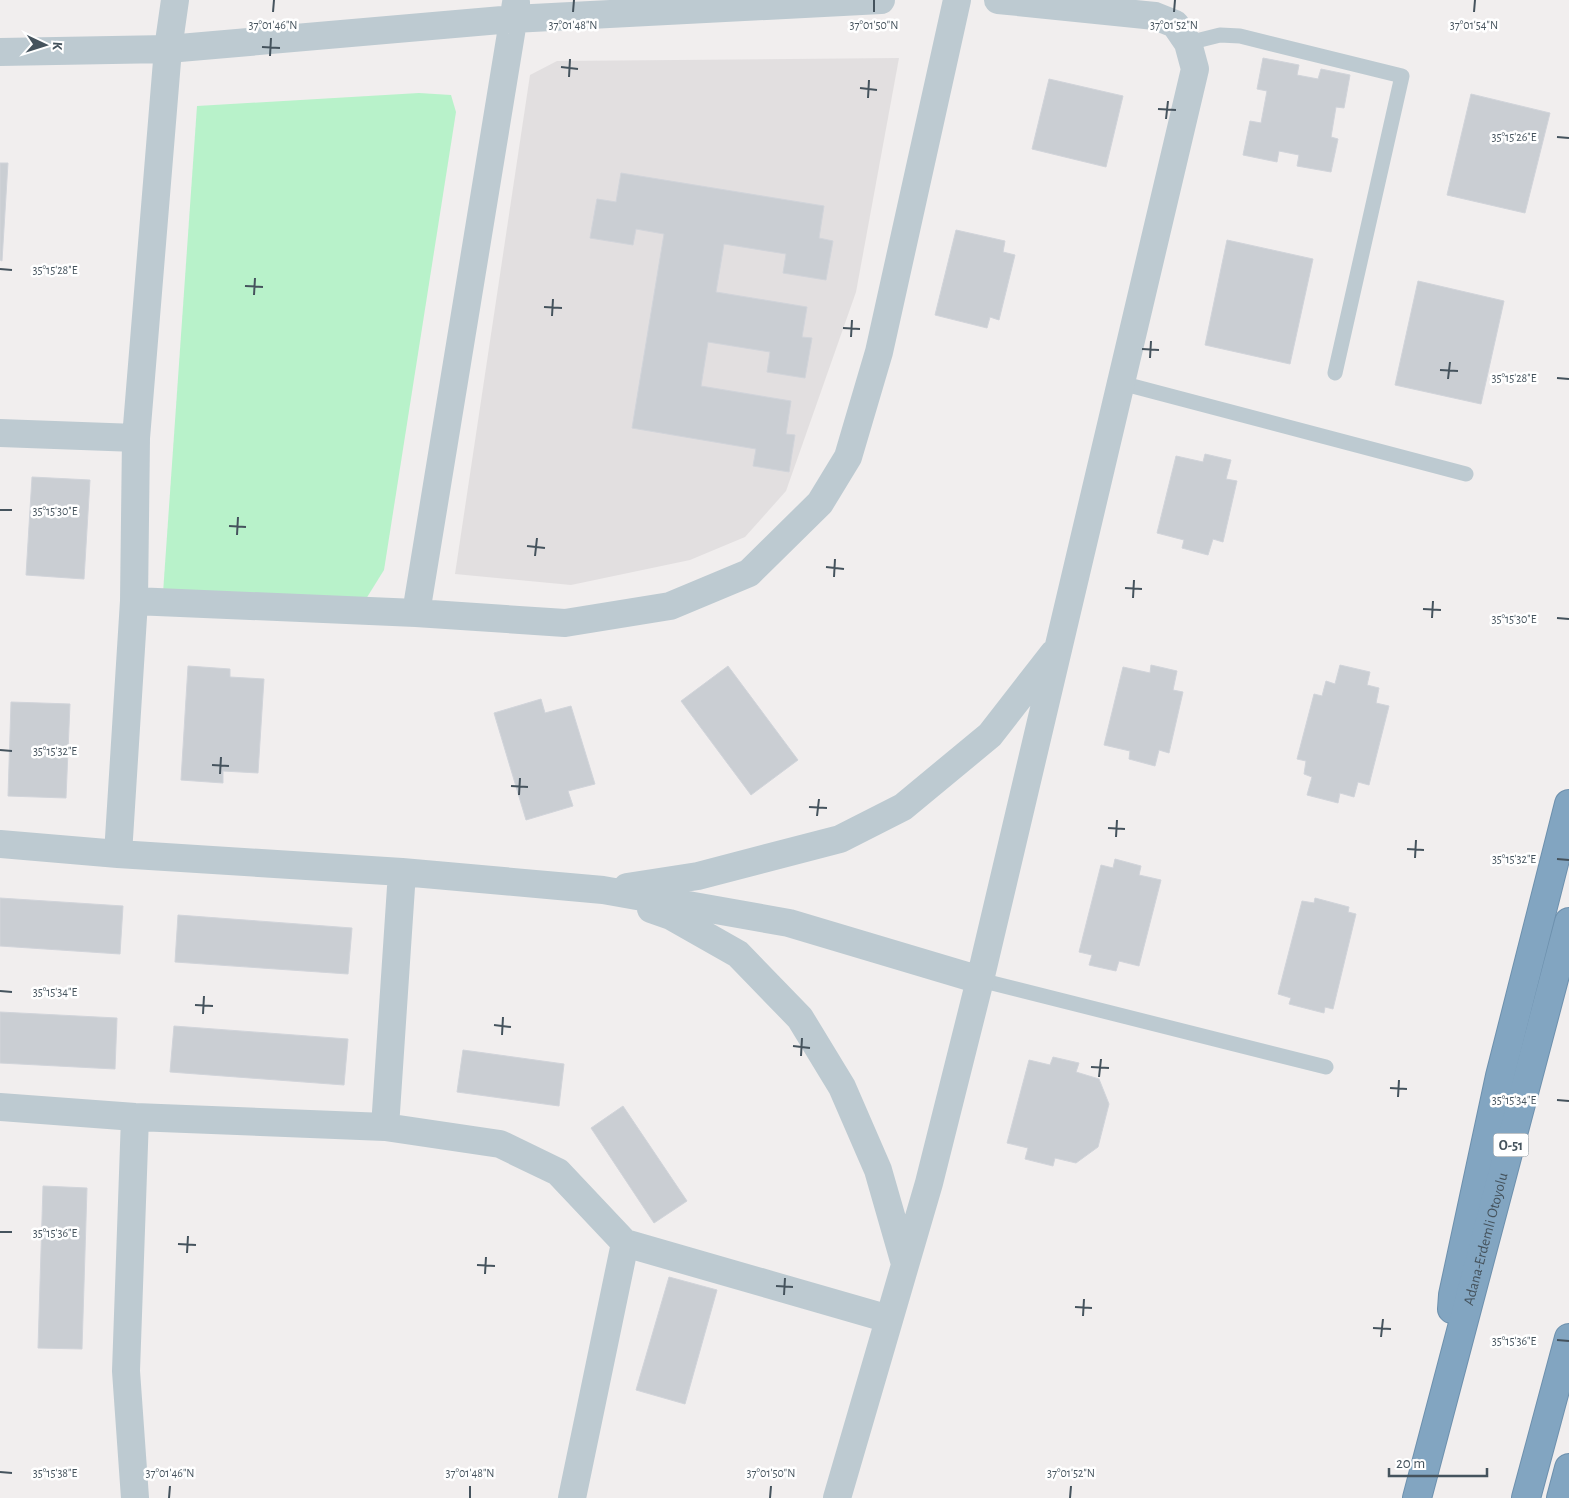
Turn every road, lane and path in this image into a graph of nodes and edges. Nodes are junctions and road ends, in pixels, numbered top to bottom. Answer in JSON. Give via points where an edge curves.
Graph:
{"nodes":[{"id":1,"x":175,"y":0,"type":"edge"},
{"id":2,"x":881,"y":0,"type":"edge"},
{"id":3,"x":957,"y":0,"type":"edge"},
{"id":4,"x":998,"y":0,"type":"edge"},
{"id":5,"x":515,"y":10,"type":"edge"},
{"id":6,"x":1188,"y":43,"type":"junction"},
{"id":7,"x":168,"y":50,"type":"junction"},
{"id":8,"x":0,"y":52,"type":"edge"},
{"id":9,"x":1335,"y":373,"type":"dead end"},
{"id":10,"x":1121,"y":383,"type":"junction"},
{"id":11,"x":0,"y":433,"type":"edge"},
{"id":12,"x":136,"y":438,"type":"junction"},
{"id":13,"x":1466,"y":474,"type":"dead end"},
{"id":14,"x":134,"y":601,"type":"junction"},
{"id":15,"x":416,"y":614,"type":"junction"},
{"id":16,"x":1059,"y":647,"type":"junction"},
{"id":17,"x":1569,"y":804,"type":"edge"},
{"id":18,"x":0,"y":844,"type":"edge"},
{"id":19,"x":118,"y":854,"type":"junction"},
{"id":20,"x":402,"y":872,"type":"junction"},
{"id":21,"x":603,"y":890,"type":"junction"},
{"id":22,"x":1569,"y":922,"type":"edge"},
{"id":23,"x":980,"y":980,"type":"junction"},
{"id":24,"x":1326,"y":1066,"type":"dead end"},
{"id":25,"x":0,"y":1107,"type":"edge"},
{"id":26,"x":135,"y":1117,"type":"junction"},
{"id":27,"x":385,"y":1127,"type":"junction"},
{"id":28,"x":625,"y":1243,"type":"junction"},
{"id":29,"x":905,"y":1264,"type":"junction"},
{"id":30,"x":890,"y":1319,"type":"junction"},
{"id":31,"x":1569,"y":1338,"type":"edge"},
{"id":32,"x":1452,"y":1368,"type":"junction"},
{"id":33,"x":1569,"y":1468,"type":"edge"},
{"id":34,"x":134,"y":1498,"type":"edge"},
{"id":35,"x":572,"y":1498,"type":"edge"},
{"id":36,"x":837,"y":1498,"type":"edge"},
{"id":37,"x":1417,"y":1498,"type":"edge"},
{"id":38,"x":1526,"y":1498,"type":"edge"},
{"id":39,"x":1560,"y":1498,"type":"edge"}],
"edges":[{"from":1,"to":7,"type":"street"},
{"from":2,"to":5,"type":"street"},
{"from":3,"to":15,"type":"street","via":[[879,352],[848,457],[820,503],[749,573],[670,606],[565,623]]},
{"from":4,"to":6,"type":"street","via":[[1155,16],[1174,24]]},
{"from":5,"to":7,"type":"street"},
{"from":5,"to":15,"type":"street"},
{"from":6,"to":9,"type":"lane","via":[[1220,36],[1240,36],[1402,76]]},
{"from":6,"to":10,"type":"street","via":[[1195,69]]},
{"from":7,"to":8,"type":"street"},
{"from":7,"to":12,"type":"street"},
{"from":10,"to":13,"type":"lane"},
{"from":10,"to":16,"type":"street"},
{"from":11,"to":12,"type":"street"},
{"from":12,"to":14,"type":"street"},
{"from":14,"to":15,"type":"street"},
{"from":14,"to":19,"type":"street"},
{"from":16,"to":21,"type":"street","via":[[990,736],[903,806],[840,839],[698,876]]},
{"from":16,"to":23,"type":"street"},
{"from":17,"to":32,"type":"highway","via":[[1500,1076],[1452,1295]]},
{"from":18,"to":19,"type":"street"},
{"from":19,"to":20,"type":"street"},
{"from":20,"to":21,"type":"street"},
{"from":20,"to":27,"type":"street"},
{"from":21,"to":23,"type":"street","via":[[789,923]]},
{"from":21,"to":29,"type":"street","via":[[671,916],[738,954],[800,1018],[842,1087],[878,1170]]},
{"from":22,"to":32,"type":"highway","name":"Adana-Erdemli Otoyolu","number":"O-51"},
{"from":23,"to":24,"type":"lane"},
{"from":23,"to":29,"type":"street","via":[[929,1183]]},
{"from":25,"to":26,"type":"street"},
{"from":26,"to":27,"type":"street"},
{"from":26,"to":34,"type":"street","via":[[126,1371]]},
{"from":27,"to":28,"type":"street","via":[[500,1144],[558,1172]]},
{"from":28,"to":30,"type":"street"},
{"from":28,"to":35,"type":"street"},
{"from":29,"to":30,"type":"street"},
{"from":30,"to":36,"type":"street"},
{"from":31,"to":38,"type":"highway"},
{"from":32,"to":37,"type":"highway","name":"Adana-Erdemli Otoyolu","number":"O-51"},
{"from":33,"to":39,"type":"highway"}]}
